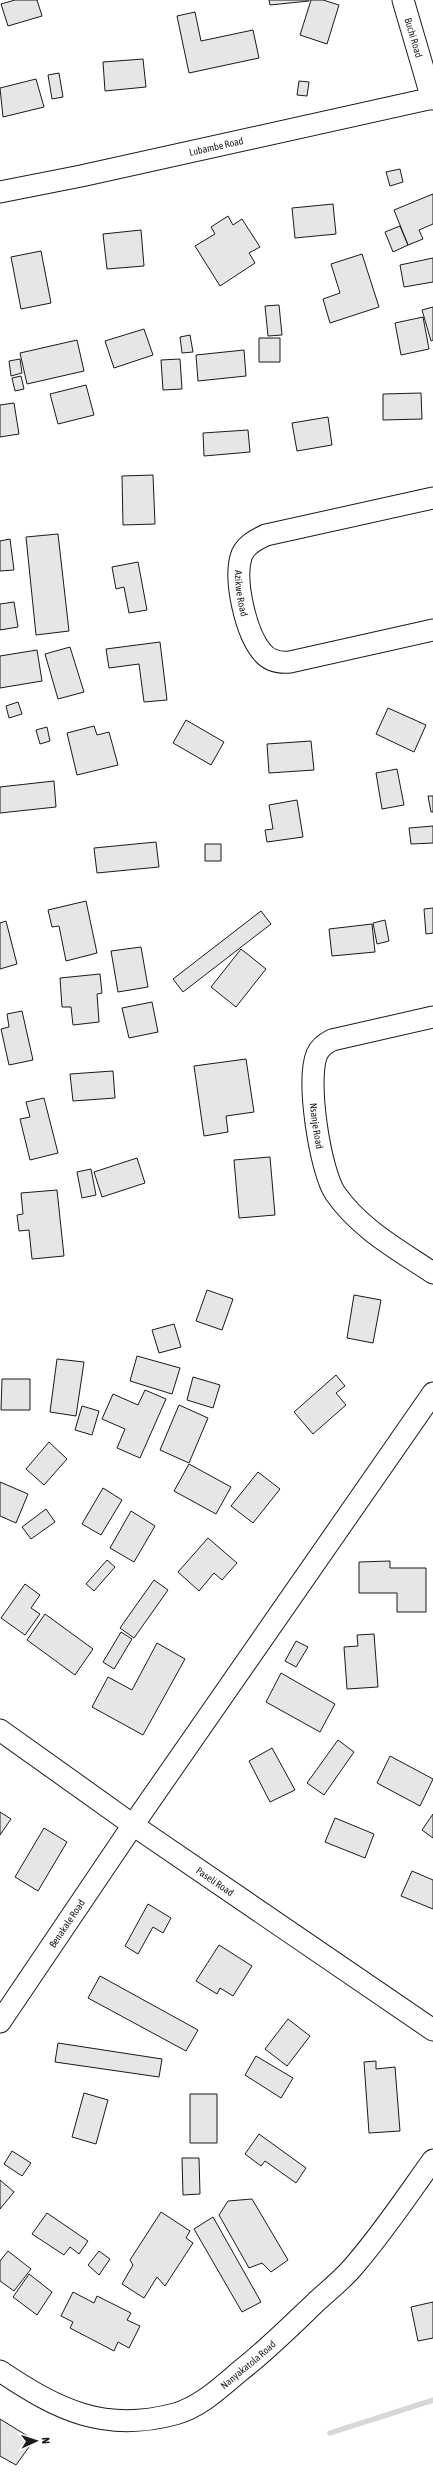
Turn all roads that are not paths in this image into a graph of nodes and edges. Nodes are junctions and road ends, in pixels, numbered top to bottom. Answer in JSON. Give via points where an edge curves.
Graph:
{"nodes":[{"id":1,"x":403,"y":0,"type":"edge"},
{"id":2,"x":432,"y":99,"type":"edge"},
{"id":3,"x":0,"y":192,"type":"edge"},
{"id":4,"x":433,"y":498,"type":"edge"},
{"id":5,"x":433,"y":630,"type":"edge"},
{"id":6,"x":433,"y":1017,"type":"edge"},
{"id":7,"x":433,"y":1273,"type":"edge"},
{"id":8,"x":433,"y":1393,"type":"edge"},
{"id":9,"x":0,"y":1730,"type":"edge"},
{"id":10,"x":133,"y":1825,"type":"junction"},
{"id":11,"x":0,"y":2022,"type":"edge"},
{"id":12,"x":433,"y":2030,"type":"edge"},
{"id":13,"x":433,"y":2160,"type":"edge"},
{"id":14,"x":0,"y":2371,"type":"edge"}],
"edges":[{"from":1,"to":2,"type":"street","name":"Buchi Road"},
{"from":2,"to":3,"type":"street","name":"Lubambe Road"},
{"from":4,"to":5,"type":"street","name":"Azikwe Road","via":[[256,539],[241,557],[239,576],[242,601],[255,641],[262,653],[277,662],[290,662]]},
{"from":6,"to":7,"type":"street","name":"Nsanje Road","via":[[332,1040],[323,1045],[317,1054],[312,1074],[313,1107],[320,1150],[334,1192],[365,1228]]},
{"from":8,"to":10,"type":"street","name":"Benakale Road"},
{"from":9,"to":10,"type":"street","name":"Paseli Road"},
{"from":10,"to":11,"type":"street","name":"Benakale Road"},
{"from":10,"to":12,"type":"street","name":"Paseli Road"},
{"from":13,"to":14,"type":"street","name":"Nanyakatola Road","via":[[353,2267],[267,2349],[205,2400],[190,2408],[176,2414],[141,2420],[96,2418],[73,2412],[40,2398]]}]}
